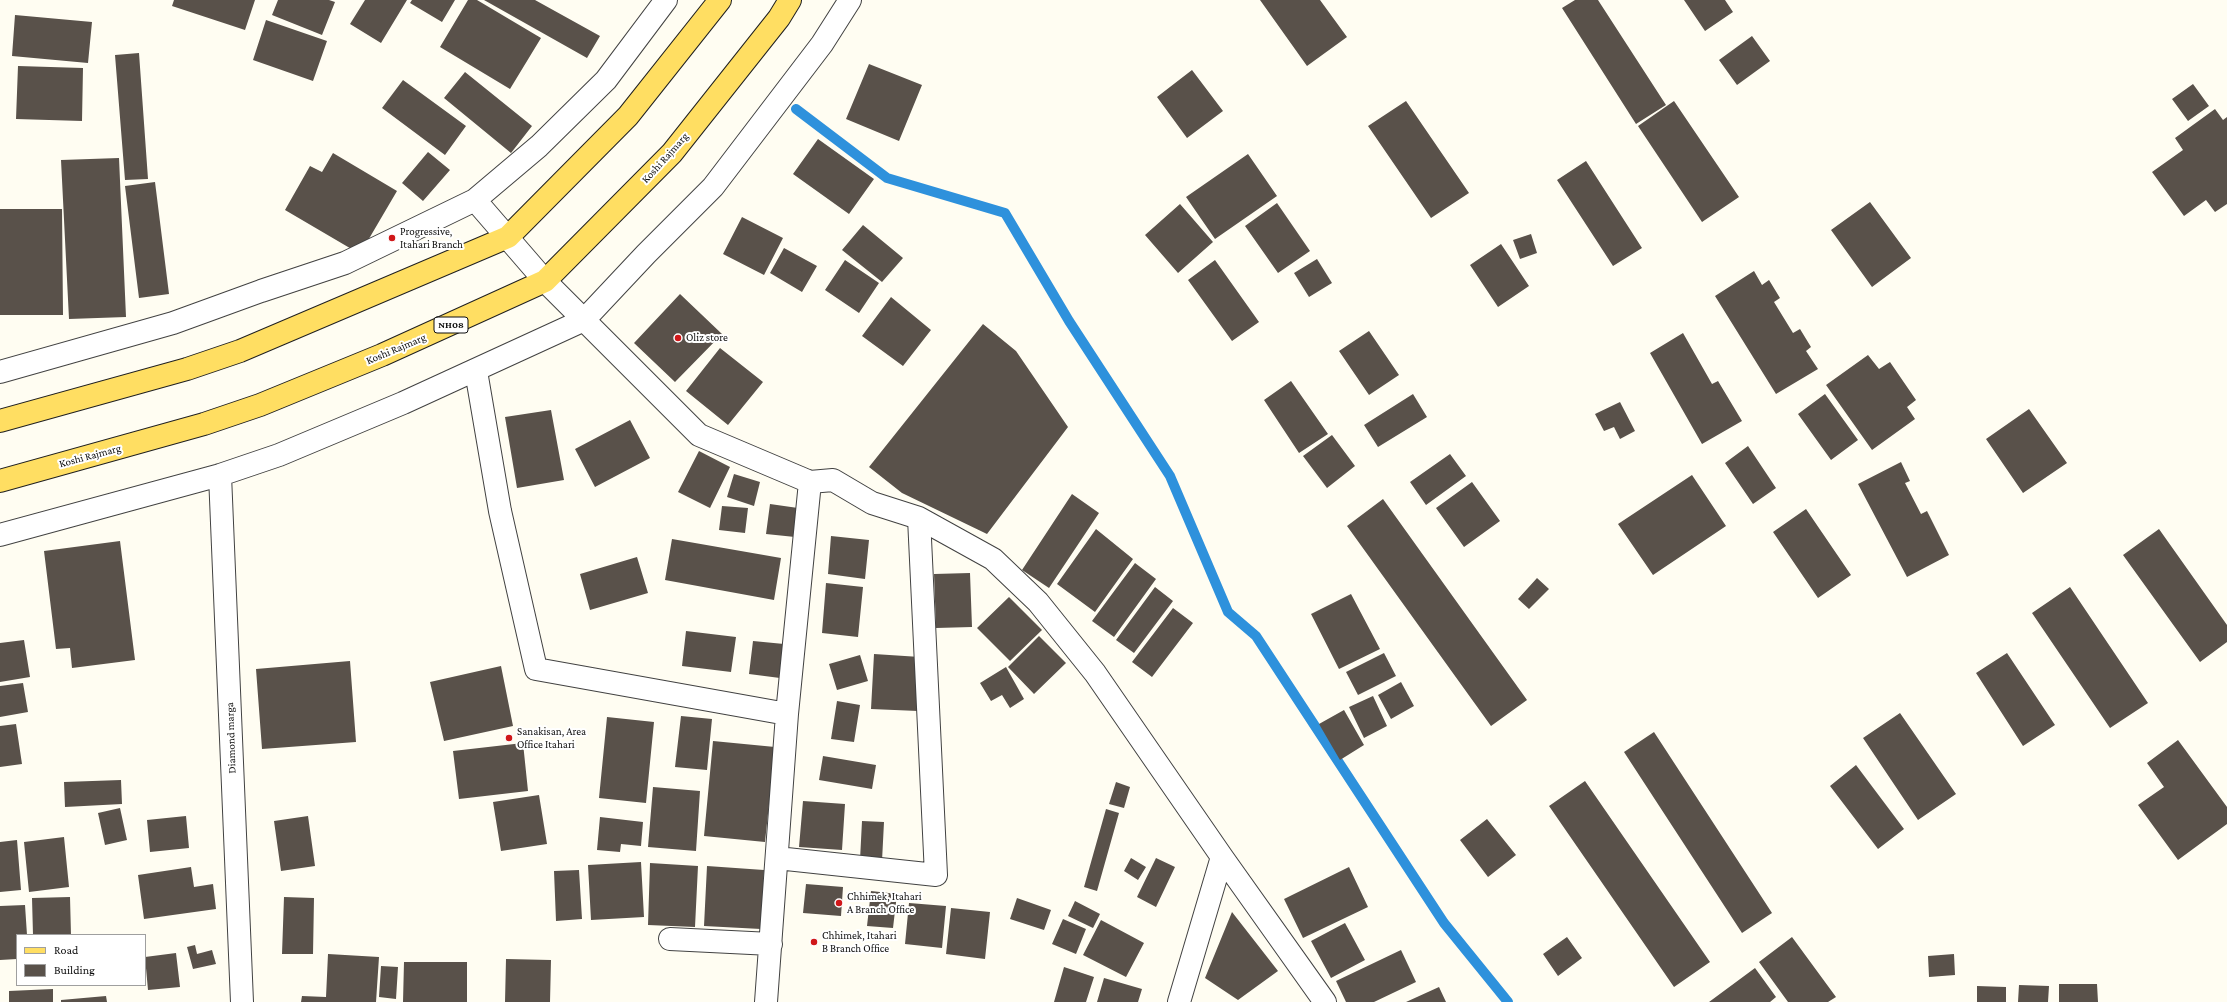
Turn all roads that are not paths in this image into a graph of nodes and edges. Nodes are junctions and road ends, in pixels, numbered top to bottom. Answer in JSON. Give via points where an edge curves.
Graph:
{"nodes":[{"id":1,"x":666,"y":0,"type":"edge"},
{"id":2,"x":720,"y":0,"type":"edge"},
{"id":3,"x":790,"y":0,"type":"edge"},
{"id":4,"x":850,"y":0,"type":"edge"},
{"id":5,"x":475,"y":200,"type":"junction"},
{"id":6,"x":508,"y":237,"type":"junction"},
{"id":7,"x":545,"y":281,"type":"junction"},
{"id":8,"x":584,"y":320,"type":"junction"},
{"id":9,"x":476,"y":371,"type":"junction"},
{"id":10,"x":0,"y":372,"type":"edge"},
{"id":11,"x":0,"y":421,"type":"edge"},
{"id":12,"x":220,"y":475,"type":"junction"},
{"id":13,"x":0,"y":481,"type":"edge"},
{"id":14,"x":810,"y":482,"type":"junction"},
{"id":15,"x":919,"y":518,"type":"junction"},
{"id":16,"x":0,"y":535,"type":"edge"},
{"id":17,"x":786,"y":714,"type":"junction"},
{"id":18,"x":777,"y":858,"type":"junction"},
{"id":19,"x":1222,"y":858,"type":"junction"},
{"id":20,"x":670,"y":939,"type":"dead end"},
{"id":21,"x":770,"y":944,"type":"junction"},
{"id":22,"x":242,"y":1002,"type":"edge"},
{"id":23,"x":766,"y":1002,"type":"edge"},
{"id":24,"x":1179,"y":1002,"type":"edge"},
{"id":25,"x":1326,"y":1002,"type":"edge"}],
"edges":[{"from":1,"to":5,"type":"street","via":[[606,80],[539,146]]},
{"from":2,"to":6,"type":"main road","via":[[628,116]]},
{"from":3,"to":7,"type":"main road","name":"Koshi Rajmarg","number":"NH08","via":[[779,18],[672,153]]},
{"from":4,"to":8,"type":"street","via":[[822,44],[713,187]]},
{"from":5,"to":6,"type":"street"},
{"from":5,"to":10,"type":"street","via":[[345,263],[173,324]]},
{"from":6,"to":7,"type":"street"},
{"from":6,"to":11,"type":"main road","via":[[240,351],[187,369]]},
{"from":7,"to":8,"type":"street"},
{"from":7,"to":13,"type":"main road","name":"Koshi Rajmarg","number":"NH08","via":[[455,323],[260,405],[204,424]]},
{"from":8,"to":9,"type":"street"},
{"from":8,"to":14,"type":"street","via":[[699,435]]},
{"from":9,"to":12,"type":"street","via":[[293,449]]},
{"from":9,"to":17,"type":"street","via":[[500,511],[536,669]]},
{"from":12,"to":16,"type":"street"},
{"from":12,"to":22,"type":"street","name":"Diamond marga"},
{"from":14,"to":15,"type":"street","via":[[833,480],[872,503]]},
{"from":14,"to":17,"type":"street"},
{"from":15,"to":18,"type":"street","via":[[936,875]]},
{"from":15,"to":19,"type":"street","via":[[993,559],[1038,602],[1095,673]]},
{"from":17,"to":18,"type":"street"},
{"from":18,"to":21,"type":"street"},
{"from":19,"to":24,"type":"street"},
{"from":19,"to":25,"type":"street"},
{"from":20,"to":21,"type":"street"},
{"from":21,"to":23,"type":"street"}]}
